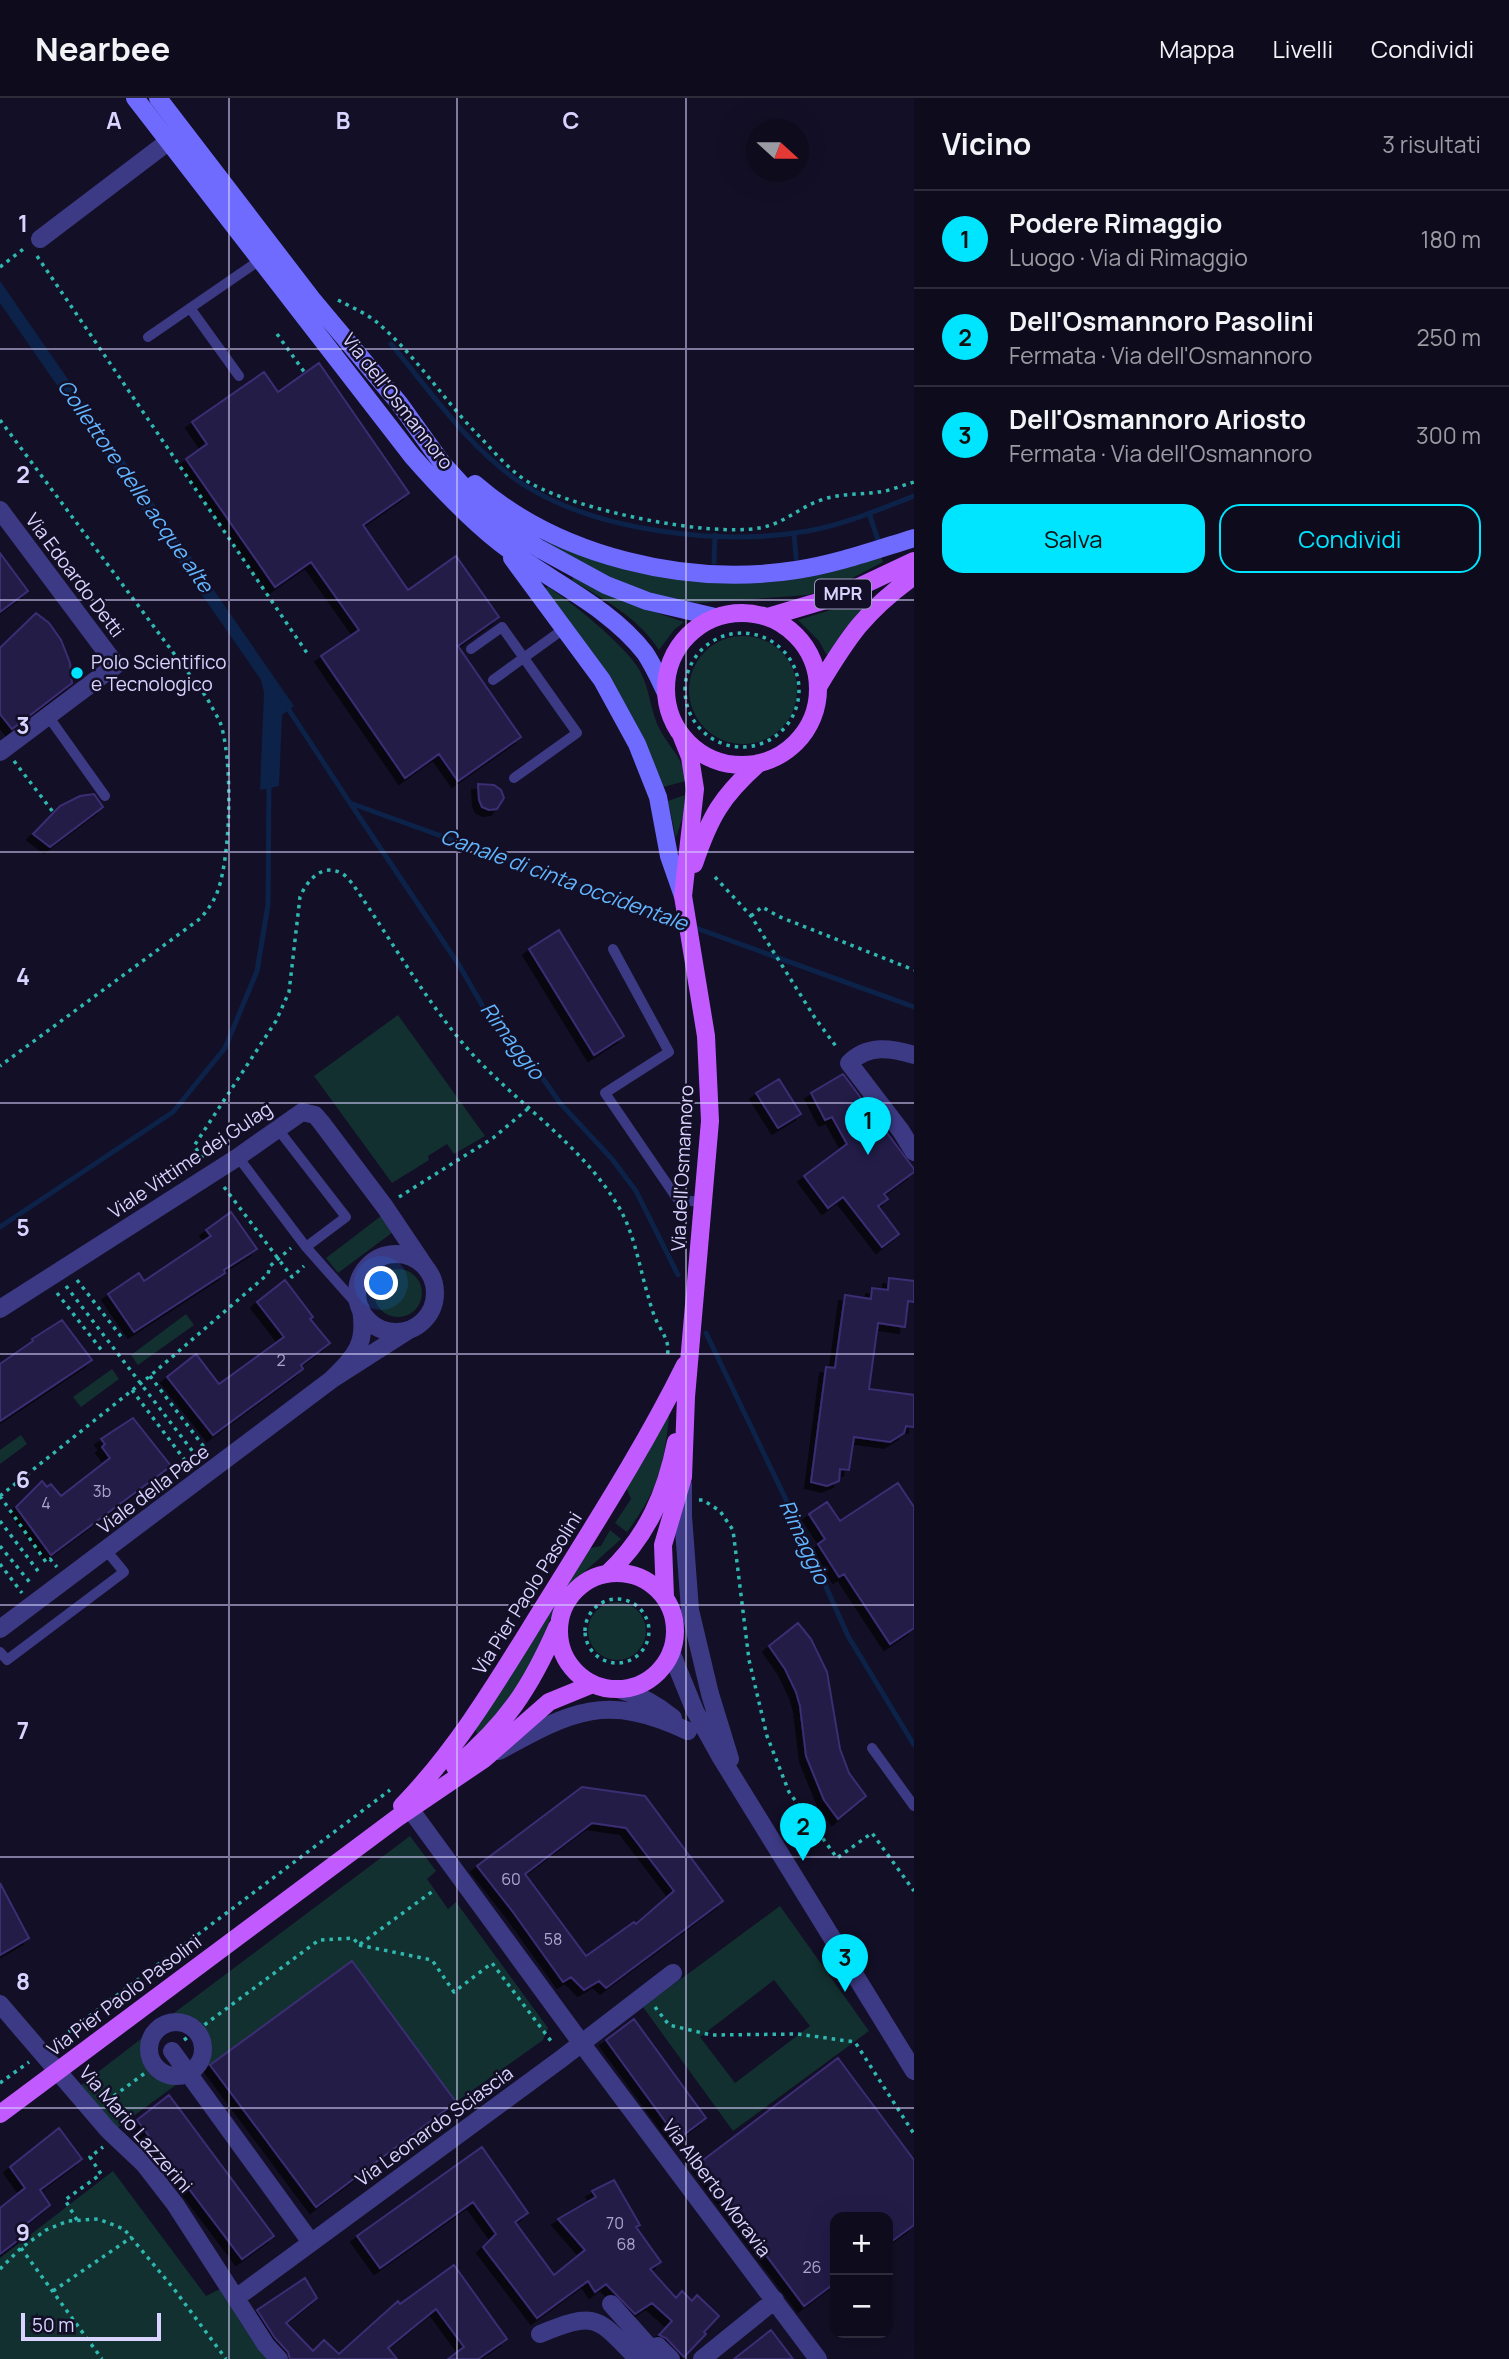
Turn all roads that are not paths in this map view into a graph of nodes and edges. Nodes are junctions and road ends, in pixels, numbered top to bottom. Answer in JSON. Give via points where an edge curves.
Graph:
{"nodes":[{"id":1,"x":135,"y":98,"type":"edge"},
{"id":2,"x":158,"y":98,"type":"edge"},
{"id":3,"x":169,"y":141,"type":"junction"},
{"id":4,"x":38,"y":247,"type":"road end"},
{"id":5,"x":268,"y":255,"type":"junction"},
{"id":6,"x":190,"y":309,"type":"junction"},
{"id":7,"x":148,"y":337,"type":"dead end"},
{"id":8,"x":239,"y":376,"type":"dead end"},
{"id":9,"x":399,"y":403,"type":"junction"},
{"id":10,"x":0,"y":510,"type":"edge"},
{"id":11,"x":914,"y":538,"type":"edge"},
{"id":12,"x":501,"y":544,"type":"junction"},
{"id":13,"x":914,"y":561,"type":"edge"},
{"id":14,"x":914,"y":576,"type":"edge"},
{"id":15,"x":715,"y":617,"type":"junction"},
{"id":16,"x":768,"y":617,"type":"junction"},
{"id":17,"x":565,"y":628,"type":"junction"},
{"id":18,"x":471,"y":649,"type":"dead end"},
{"id":19,"x":524,"y":657,"type":"junction"},
{"id":20,"x":493,"y":680,"type":"dead end"},
{"id":21,"x":818,"y":687,"type":"junction"},
{"id":22,"x":666,"y":691,"type":"junction"},
{"id":23,"x":48,"y":716,"type":"junction"},
{"id":24,"x":682,"y":737,"type":"junction"},
{"id":25,"x":2,"y":750,"type":"edge"},
{"id":26,"x":759,"y":764,"type":"junction"},
{"id":27,"x":514,"y":778,"type":"dead end"},
{"id":28,"x":105,"y":796,"type":"dead end"},
{"id":29,"x":683,"y":901,"type":"junction"},
{"id":30,"x":613,"y":949,"type":"dead end"},
{"id":31,"x":914,"y":1055,"type":"edge"},
{"id":32,"x":277,"y":1128,"type":"junction"},
{"id":33,"x":914,"y":1152,"type":"edge"},
{"id":34,"x":238,"y":1157,"type":"junction"},
{"id":35,"x":704,"y":1202,"type":"junction"},
{"id":36,"x":303,"y":1244,"type":"junction"},
{"id":37,"x":428,"y":1271,"type":"junction"},
{"id":38,"x":361,"y":1309,"type":"junction"},
{"id":39,"x":0,"y":1310,"type":"edge"},
{"id":40,"x":418,"y":1325,"type":"junction"},
{"id":41,"x":689,"y":1355,"type":"junction"},
{"id":42,"x":331,"y":1380,"type":"junction"},
{"id":43,"x":685,"y":1397,"type":"junction"},
{"id":44,"x":684,"y":1477,"type":"junction"},
{"id":45,"x":106,"y":1550,"type":"junction"},
{"id":46,"x":608,"y":1573,"type":"junction"},
{"id":47,"x":665,"y":1597,"type":"junction"},
{"id":48,"x":559,"y":1621,"type":"junction"},
{"id":49,"x":0,"y":1629,"type":"edge"},
{"id":50,"x":0,"y":1652,"type":"edge"},
{"id":51,"x":671,"y":1652,"type":"junction"},
{"id":52,"x":593,"y":1685,"type":"junction"},
{"id":53,"x":621,"y":1690,"type":"junction"},
{"id":54,"x":688,"y":1731,"type":"junction"},
{"id":55,"x":872,"y":1748,"type":"dead end"},
{"id":56,"x":719,"y":1756,"type":"junction"},
{"id":57,"x":484,"y":1759,"type":"junction"},
{"id":58,"x":738,"y":1786,"type":"junction"},
{"id":59,"x":914,"y":1806,"type":"edge"},
{"id":60,"x":404,"y":1813,"type":"junction"},
{"id":61,"x":374,"y":1835,"type":"junction"},
{"id":62,"x":673,"y":1973,"type":"dead end"},
{"id":63,"x":0,"y":2004,"type":"edge"},
{"id":64,"x":582,"y":2043,"type":"junction"},
{"id":65,"x":172,"y":2051,"type":"road end"},
{"id":66,"x":57,"y":2071,"type":"junction"},
{"id":67,"x":914,"y":2071,"type":"edge"},
{"id":68,"x":188,"y":2074,"type":"junction"},
{"id":69,"x":0,"y":2114,"type":"edge"},
{"id":70,"x":310,"y":2241,"type":"junction"},
{"id":71,"x":236,"y":2298,"type":"junction"},
{"id":72,"x":775,"y":2300,"type":"junction"},
{"id":73,"x":611,"y":2304,"type":"dead end"},
{"id":74,"x":540,"y":2334,"type":"dead end"},
{"id":75,"x":646,"y":2356,"type":"edge"},
{"id":76,"x":279,"y":2359,"type":"edge"},
{"id":77,"x":671,"y":2359,"type":"edge"},
{"id":78,"x":702,"y":2359,"type":"edge"},
{"id":79,"x":818,"y":2359,"type":"edge"}],
"edges":[{"from":1,"to":3,"type":"main road","name":"Via dell'Osmannoro"},
{"from":2,"to":5,"type":"main road","name":"Via dell'Osmannoro"},
{"from":3,"to":4,"type":"street"},
{"from":3,"to":5,"type":"main road","name":"Via dell'Osmannoro"},
{"from":5,"to":6,"type":"lane"},
{"from":5,"to":9,"type":"main road","name":"Via dell'Osmannoro"},
{"from":5,"to":12,"type":"main road","name":"Via dell'Osmannoro","via":[[412,456],[447,496]]},
{"from":6,"to":7,"type":"lane"},
{"from":6,"to":8,"type":"lane"},
{"from":9,"to":11,"type":"main road","number":"MPR","via":[[496,502],[566,540],[627,560],[732,574],[795,571]]},
{"from":9,"to":15,"type":"main road","name":"Via dell'Osmannoro","via":[[442,463],[512,531],[631,596]]},
{"from":10,"to":23,"type":"street","name":"Via Edoardo Detti","via":[[116,665]]},
{"from":12,"to":17,"type":"main road"},
{"from":12,"to":22,"type":"main road","name":"Via dell'Osmannoro","via":[[616,623],[644,653]]},
{"from":13,"to":16,"type":"main road","number":"MPR","via":[[842,595]]},
{"from":14,"to":21,"type":"main road","number":"MPR","via":[[855,628]]},
{"from":15,"to":16,"type":"main road","name":"Via dell'Osmannoro","via":[[742,613]]},
{"from":15,"to":22,"type":"main road","name":"Via dell'Osmannoro","via":[[692,631],[675,652]]},
{"from":16,"to":21,"type":"main road","name":"Via dell'Osmannoro","via":[[790,630],[807,650]]},
{"from":17,"to":19,"type":"lane"},
{"from":17,"to":29,"type":"main road","via":[[602,680],[642,756],[658,797]]},
{"from":18,"to":19,"type":"lane","via":[[502,627]]},
{"from":19,"to":20,"type":"lane"},
{"from":19,"to":27,"type":"lane","via":[[577,733]]},
{"from":21,"to":26,"type":"main road","name":"Via dell'Osmannoro","via":[[814,713],[802,736],[783,753]]},
{"from":22,"to":24,"type":"main road","name":"Via dell'Osmannoro","via":[[668,710]]},
{"from":23,"to":25,"type":"street"},
{"from":23,"to":28,"type":"lane"},
{"from":24,"to":26,"type":"main road","name":"Via dell'Osmannoro","via":[[711,759]]},
{"from":24,"to":29,"type":"main road","name":"Via dell'Osmannoro","via":[[695,789]]},
{"from":26,"to":29,"type":"main road","name":"Via dell'Osmannoro","via":[[724,798],[708,825]]},
{"from":29,"to":35,"type":"main road","name":"Via dell'Osmannoro","via":[[706,1036],[710,1121]]},
{"from":30,"to":35,"type":"lane","via":[[669,1052],[605,1093],[676,1197]]},
{"from":31,"to":33,"type":"street","via":[[874,1049],[849,1063]]},
{"from":32,"to":34,"type":"street","name":"Viale Vittime dei Gulag"},
{"from":32,"to":36,"type":"lane","via":[[346,1217]]},
{"from":32,"to":37,"type":"street","name":"Viale Vittime dei Gulag","via":[[302,1111],[315,1115]]},
{"from":34,"to":36,"type":"lane"},
{"from":34,"to":39,"type":"street","name":"Viale Vittime dei Gulag"},
{"from":35,"to":41,"type":"main road","name":"Via dell'Osmannoro"},
{"from":36,"to":38,"type":"lane"},
{"from":37,"to":38,"type":"street","via":[[404,1255],[379,1258],[360,1280]]},
{"from":37,"to":40,"type":"street","via":[[434,1287],[433,1304]]},
{"from":38,"to":40,"type":"street","via":[[373,1324],[391,1331]]},
{"from":38,"to":42,"type":"street","name":"Viale della Pace","via":[[364,1328],[358,1349]]},
{"from":40,"to":42,"type":"street","name":"Viale della Pace"},
{"from":41,"to":43,"type":"main road","name":"Via dell'Osmannoro"},
{"from":41,"to":61,"type":"main road","name":"Via Pier Paolo Pasolini","via":[[657,1420],[485,1700],[426,1781]]},
{"from":42,"to":45,"type":"street","name":"Viale della Pace"},
{"from":43,"to":44,"type":"main road","name":"Via dell'Osmannoro"},
{"from":43,"to":46,"type":"main road","name":"Via dell'Osmannoro","via":[[670,1472],[653,1518]]},
{"from":44,"to":47,"type":"main road","name":"Via dell'Osmannoro","via":[[663,1545]]},
{"from":44,"to":58,"type":"street","name":"Via dell'Osmannoro","via":[[690,1610]]},
{"from":45,"to":49,"type":"street","name":"Viale della Pace"},
{"from":45,"to":50,"type":"lane","via":[[124,1572],[7,1660]]},
{"from":46,"to":47,"type":"main road","via":[[634,1575]]},
{"from":46,"to":48,"type":"main road","name":"Via dell'Osmannoro","via":[[576,1590]]},
{"from":47,"to":51,"type":"main road","name":"Via dell'Osmannoro","via":[[675,1624]]},
{"from":48,"to":52,"type":"main road","via":[[565,1659]]},
{"from":48,"to":60,"type":"main road","name":"Via Pier Paolo Pasolini","via":[[532,1681],[497,1728]]},
{"from":51,"to":53,"type":"main road","via":[[652,1678]]},
{"from":51,"to":56,"type":"street","name":"Via dell'Osmannoro"},
{"from":52,"to":53,"type":"main road","name":"Via dell'Osmannoro"},
{"from":52,"to":57,"type":"main road","name":"Via Pier Paolo Pasolini","via":[[549,1702]]},
{"from":53,"to":54,"type":"street","name":"Via dell'Osmannoro","via":[[658,1706]]},
{"from":54,"to":56,"type":"street","name":"Via dell'Osmannoro"},
{"from":54,"to":57,"type":"street","name":"Via Pier Paolo Pasolini","via":[[643,1714],[591,1710],[551,1723]]},
{"from":55,"to":59,"type":"lane"},
{"from":56,"to":58,"type":"street","name":"Via dell'Osmannoro"},
{"from":57,"to":60,"type":"main road","name":"Via Pier Paolo Pasolini"},
{"from":58,"to":67,"type":"street","name":"Via dell'Osmannoro"},
{"from":60,"to":61,"type":"main road","name":"Via Pier Paolo Pasolini"},
{"from":60,"to":64,"type":"street","name":"Via Alberto Moravia"},
{"from":61,"to":66,"type":"main road","name":"Via Pier Paolo Pasolini"},
{"from":62,"to":64,"type":"street"},
{"from":63,"to":66,"type":"street","name":"Via Mario Lazzerini"},
{"from":64,"to":70,"type":"street","name":"Via Leonardo Sciascia"},
{"from":64,"to":72,"type":"street","name":"Via Alberto Moravia"},
{"from":65,"to":68,"type":"street"},
{"from":66,"to":69,"type":"main road","name":"Via Pier Paolo Pasolini"},
{"from":66,"to":71,"type":"street","name":"Via Mario Lazzerini","via":[[144,2164]]},
{"from":68,"to":68,"type":"street","via":[[203,2054],[197,2031],[180,2022],[162,2025],[149,2049],[155,2067],[170,2076]]},
{"from":68,"to":70,"type":"street"},
{"from":70,"to":71,"type":"street","name":"Via Leonardo Sciascia"},
{"from":71,"to":76,"type":"street","name":"Via Mario Lazzerini"},
{"from":72,"to":78,"type":"street"},
{"from":72,"to":79,"type":"street","name":"Via Alberto Moravia"},
{"from":73,"to":75,"type":"street"},
{"from":74,"to":75,"type":"street","via":[[568,2322],[591,2319]]},
{"from":75,"to":77,"type":"street","via":[[658,2346]]}]}
